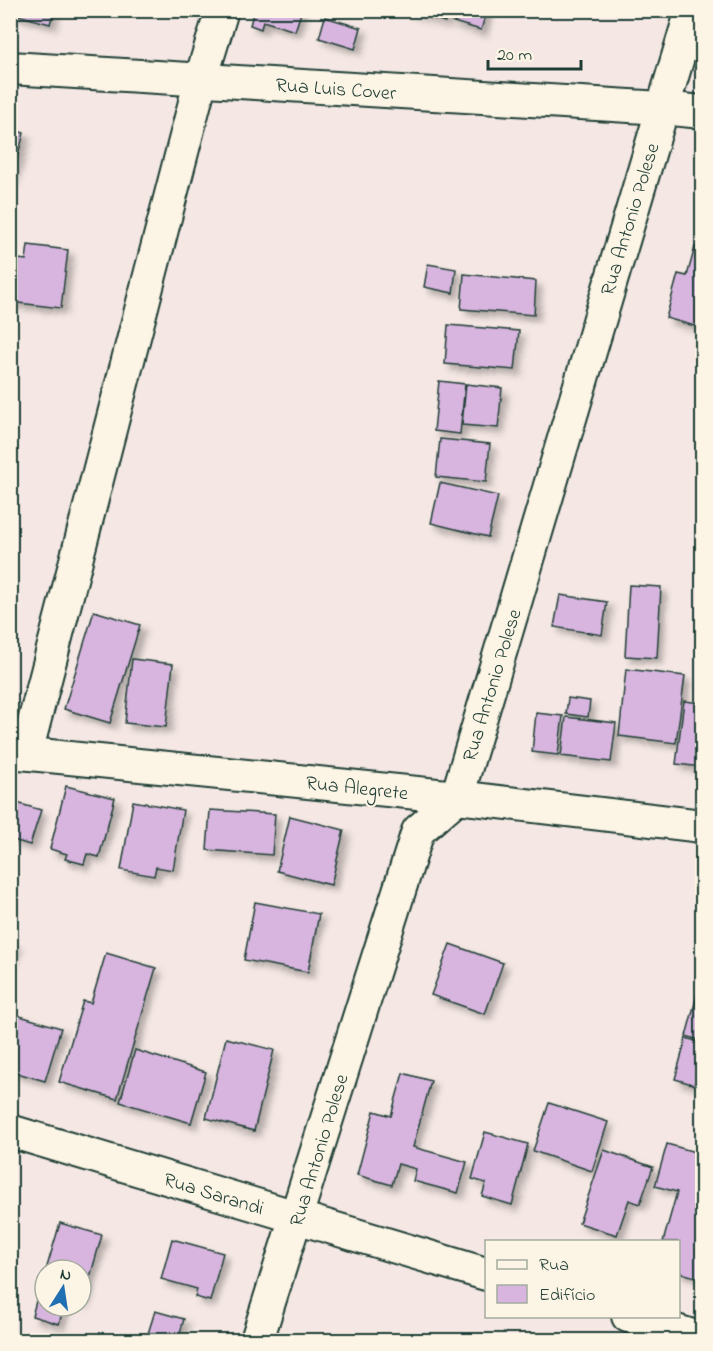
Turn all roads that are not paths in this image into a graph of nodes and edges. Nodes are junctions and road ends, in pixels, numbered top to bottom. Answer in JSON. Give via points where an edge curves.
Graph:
{"nodes":[{"id":1,"x":222,"y":10,"type":"edge"},
{"id":2,"x":692,"y":10,"type":"edge"},
{"id":3,"x":10,"y":68,"type":"edge"},
{"id":4,"x":201,"y":79,"type":"junction"},
{"id":5,"x":662,"y":108,"type":"junction"},
{"id":6,"x":702,"y":112,"type":"edge"},
{"id":7,"x":18,"y":752,"type":"edge"},
{"id":8,"x":457,"y":797,"type":"junction"},
{"id":9,"x":702,"y":826,"type":"edge"},
{"id":10,"x":10,"y":1131,"type":"edge"},
{"id":11,"x":297,"y":1218,"type":"junction"},
{"id":12,"x":485,"y":1274,"type":"edge"},
{"id":13,"x":631,"y":1318,"type":"edge"},
{"id":14,"x":702,"y":1339,"type":"edge"},
{"id":15,"x":257,"y":1341,"type":"edge"}],
"edges":[{"from":1,"to":4,"type":"street"},
{"from":2,"to":5,"type":"street","name":"Rua Antonio Polese"},
{"from":3,"to":4,"type":"street","name":"Rua Luis Cover"},
{"from":4,"to":5,"type":"street","name":"Rua Luis Cover"},
{"from":4,"to":7,"type":"street"},
{"from":5,"to":6,"type":"street","name":"Rua Luis Cover"},
{"from":5,"to":8,"type":"street","name":"Rua Antonio Polese"},
{"from":7,"to":8,"type":"street","name":"Rua Alegrete"},
{"from":8,"to":9,"type":"street","name":"Rua Alegrete"},
{"from":8,"to":11,"type":"street","name":"Rua Antonio Polese","via":[[418,831]]},
{"from":10,"to":11,"type":"street","name":"Rua Sarandi"},
{"from":11,"to":12,"type":"street","name":"Rua Sarandi"},
{"from":11,"to":15,"type":"street","name":"Rua Antonio Polese"},
{"from":13,"to":14,"type":"street"}]}
